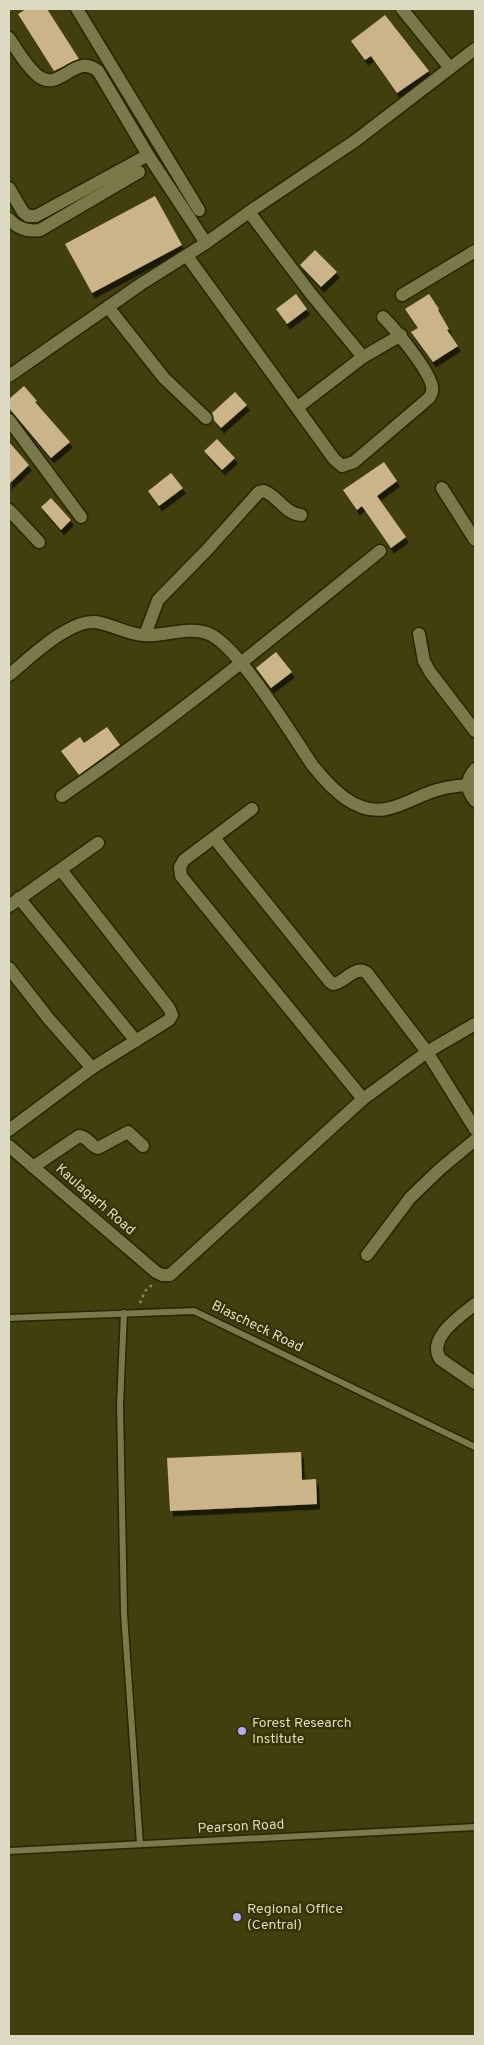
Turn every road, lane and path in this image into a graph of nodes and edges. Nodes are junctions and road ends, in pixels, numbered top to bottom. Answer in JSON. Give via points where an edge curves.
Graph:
{"nodes":[{"id":1,"x":77,"y":9,"type":"edge"},
{"id":2,"x":402,"y":9,"type":"edge"},
{"id":3,"x":9,"y":38,"type":"edge"},
{"id":4,"x":475,"y":49,"type":"edge"},
{"id":5,"x":450,"y":68,"type":"junction"},
{"id":6,"x":148,"y":155,"type":"junction"},
{"id":7,"x":139,"y":172,"type":"dead end"},
{"id":8,"x":9,"y":188,"type":"edge"},
{"id":9,"x":199,"y":210,"type":"dead end"},
{"id":10,"x":249,"y":212,"type":"junction"},
{"id":11,"x":9,"y":219,"type":"edge"},
{"id":12,"x":206,"y":244,"type":"junction"},
{"id":13,"x":475,"y":251,"type":"edge"},
{"id":14,"x":187,"y":256,"type":"junction"},
{"id":15,"x":402,"y":295,"type":"dead end"},
{"id":16,"x":108,"y":307,"type":"junction"},
{"id":17,"x":383,"y":317,"type":"dead end"},
{"id":18,"x":401,"y":336,"type":"junction"},
{"id":19,"x":363,"y":357,"type":"junction"},
{"id":20,"x":9,"y":376,"type":"edge"},
{"id":21,"x":298,"y":407,"type":"junction"},
{"id":22,"x":206,"y":418,"type":"dead end"},
{"id":23,"x":9,"y":420,"type":"edge"},
{"id":24,"x":442,"y":488,"type":"dead end"},
{"id":25,"x":9,"y":510,"type":"edge"},
{"id":26,"x":301,"y":515,"type":"dead end"},
{"id":27,"x":81,"y":517,"type":"dead end"},
{"id":28,"x":475,"y":540,"type":"edge"},
{"id":29,"x":39,"y":542,"type":"dead end"},
{"id":30,"x":380,"y":551,"type":"dead end"},
{"id":31,"x":419,"y":634,"type":"dead end"},
{"id":32,"x":145,"y":636,"type":"junction"},
{"id":33,"x":242,"y":663,"type":"junction"},
{"id":34,"x":9,"y":674,"type":"edge"},
{"id":35,"x":475,"y":731,"type":"edge"},
{"id":36,"x":475,"y":769,"type":"edge"},
{"id":37,"x":467,"y":785,"type":"junction"},
{"id":38,"x":62,"y":796,"type":"dead end"},
{"id":39,"x":475,"y":801,"type":"edge"},
{"id":40,"x":252,"y":809,"type":"dead end"},
{"id":41,"x":214,"y":838,"type":"junction"},
{"id":42,"x":98,"y":842,"type":"dead end"},
{"id":43,"x":61,"y":870,"type":"junction"},
{"id":44,"x":14,"y":902,"type":"edge"},
{"id":45,"x":9,"y":968,"type":"edge"},
{"id":46,"x":475,"y":1024,"type":"edge"},
{"id":47,"x":136,"y":1041,"type":"junction"},
{"id":48,"x":427,"y":1052,"type":"junction"},
{"id":49,"x":92,"y":1068,"type":"junction"},
{"id":50,"x":363,"y":1099,"type":"junction"},
{"id":51,"x":475,"y":1129,"type":"edge"},
{"id":52,"x":9,"y":1130,"type":"edge"},
{"id":53,"x":475,"y":1140,"type":"edge"},
{"id":54,"x":9,"y":1146,"type":"edge"},
{"id":55,"x":143,"y":1146,"type":"dead end"},
{"id":56,"x":33,"y":1167,"type":"junction"},
{"id":57,"x":367,"y":1255,"type":"dead end"},
{"id":58,"x":162,"y":1275,"type":"junction"},
{"id":59,"x":475,"y":1304,"type":"edge"},
{"id":60,"x":135,"y":1313,"type":"junction"},
{"id":61,"x":124,"y":1314,"type":"junction"},
{"id":62,"x":9,"y":1318,"type":"edge"},
{"id":63,"x":475,"y":1383,"type":"edge"},
{"id":64,"x":475,"y":1447,"type":"edge"},
{"id":65,"x":475,"y":1826,"type":"edge"},
{"id":66,"x":140,"y":1844,"type":"junction"},
{"id":67,"x":9,"y":1851,"type":"edge"}],
"edges":[{"from":1,"to":9,"type":"street"},
{"from":2,"to":5,"type":"street"},
{"from":3,"to":6,"type":"street","via":[[39,77],[55,80],[86,64],[92,65]]},
{"from":4,"to":5,"type":"street"},
{"from":5,"to":10,"type":"street","via":[[355,141]]},
{"from":6,"to":8,"type":"street","via":[[36,216],[23,212]]},
{"from":6,"to":12,"type":"street"},
{"from":7,"to":11,"type":"street","via":[[40,230],[29,232]]},
{"from":10,"to":12,"type":"street"},
{"from":10,"to":19,"type":"street"},
{"from":12,"to":14,"type":"street"},
{"from":13,"to":15,"type":"street"},
{"from":14,"to":16,"type":"street"},
{"from":14,"to":21,"type":"street"},
{"from":16,"to":20,"type":"street"},
{"from":16,"to":22,"type":"street","via":[[164,378]]},
{"from":17,"to":18,"type":"street"},
{"from":18,"to":19,"type":"street"},
{"from":18,"to":21,"type":"street","via":[[430,381],[432,392],[354,462],[342,466],[337,463]]},
{"from":19,"to":21,"type":"street"},
{"from":23,"to":27,"type":"street"},
{"from":24,"to":28,"type":"street"},
{"from":25,"to":29,"type":"street"},
{"from":26,"to":32,"type":"street","via":[[288,511],[269,493],[259,492],[158,600]]},
{"from":30,"to":33,"type":"street"},
{"from":31,"to":35,"type":"street","via":[[424,661],[430,672]]},
{"from":32,"to":33,"type":"street","via":[[206,632]]},
{"from":32,"to":34,"type":"street","via":[[92,622],[74,627]]},
{"from":33,"to":37,"type":"street","via":[[313,766],[350,802],[373,810],[385,810],[436,790]]},
{"from":33,"to":38,"type":"street","via":[[122,755]]},
{"from":36,"to":37,"type":"street"},
{"from":37,"to":39,"type":"street"},
{"from":40,"to":41,"type":"street"},
{"from":41,"to":48,"type":"street","via":[[330,982],[338,984],[363,970]]},
{"from":41,"to":50,"type":"street","via":[[184,860],[180,876]]},
{"from":42,"to":43,"type":"street"},
{"from":43,"to":44,"type":"street"},
{"from":43,"to":47,"type":"street","via":[[171,1011],[169,1020]]},
{"from":44,"to":47,"type":"street"},
{"from":45,"to":49,"type":"street"},
{"from":46,"to":48,"type":"street"},
{"from":47,"to":49,"type":"street"},
{"from":48,"to":50,"type":"street"},
{"from":48,"to":51,"type":"street"},
{"from":49,"to":52,"type":"street"},
{"from":50,"to":58,"type":"street","via":[[176,1271]]},
{"from":53,"to":57,"type":"street","via":[[410,1198]]},
{"from":54,"to":56,"type":"street","name":"Kaulagarh Road"},
{"from":55,"to":56,"type":"street","via":[[128,1132],[98,1148],[87,1138],[79,1136]]},
{"from":56,"to":58,"type":"street","name":"Kaulagarh Road"},
{"from":58,"to":60,"type":"path","via":[[146,1291]]},
{"from":59,"to":63,"type":"street","via":[[440,1336],[436,1346],[440,1359]]},
{"from":60,"to":61,"type":"lane","name":"Blascheck Road"},
{"from":60,"to":64,"type":"lane","name":"Blascheck Road","via":[[194,1311]]},
{"from":61,"to":62,"type":"lane","name":"Blascheck Road"},
{"from":61,"to":66,"type":"lane","via":[[120,1405],[124,1614]]},
{"from":65,"to":66,"type":"lane","name":"Pearson Road"},
{"from":66,"to":67,"type":"lane","name":"Pearson Road"}]}
